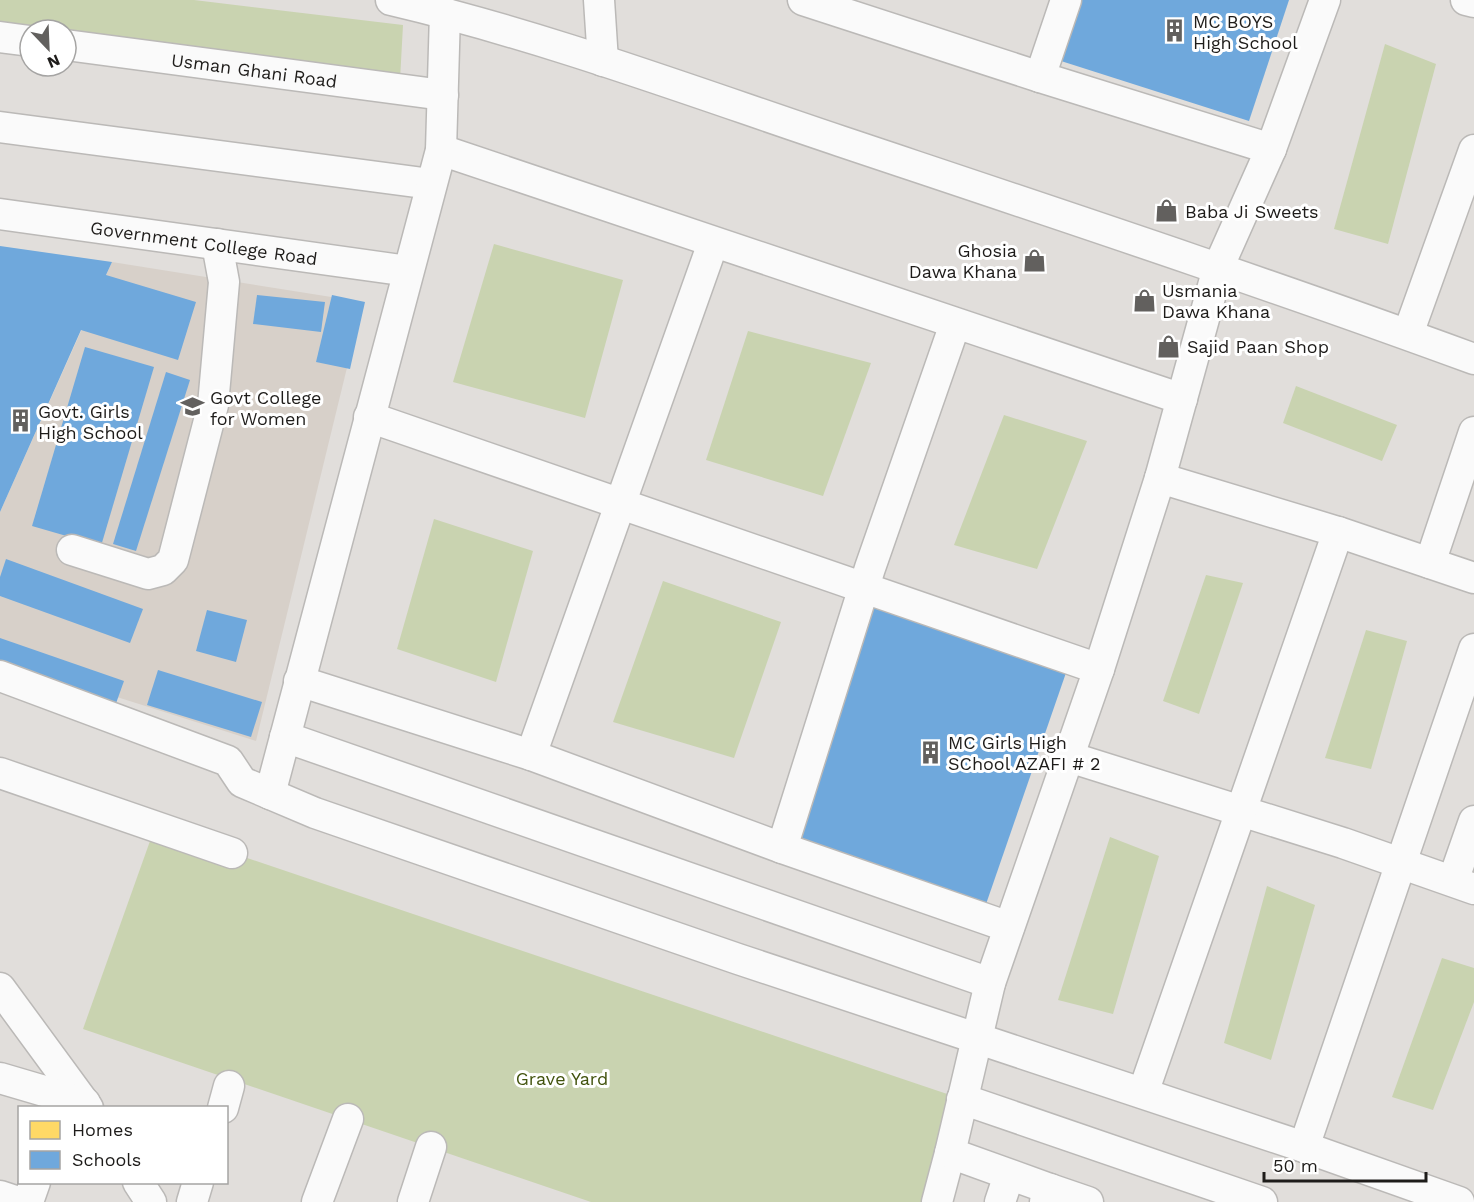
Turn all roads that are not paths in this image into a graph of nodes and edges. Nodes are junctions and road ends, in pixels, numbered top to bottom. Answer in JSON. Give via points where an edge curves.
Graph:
{"nodes":[{"id":1,"x":599,"y":0,"type":"edge"},
{"id":2,"x":1066,"y":0,"type":"edge"},
{"id":3,"x":1324,"y":0,"type":"edge"},
{"id":4,"x":1466,"y":0,"type":"edge"},
{"id":5,"x":396,"y":1,"type":"edge"},
{"id":6,"x":819,"y":3,"type":"edge"},
{"id":7,"x":1474,"y":3,"type":"edge"},
{"id":8,"x":486,"y":12,"type":"edge"},
{"id":9,"x":445,"y":13,"type":"junction"},
{"id":10,"x":0,"y":37,"type":"edge"},
{"id":11,"x":18,"y":39,"type":"edge"},
{"id":12,"x":78,"y":47,"type":"edge"},
{"id":13,"x":603,"y":61,"type":"junction"},
{"id":14,"x":1040,"y":77,"type":"junction"},
{"id":15,"x":443,"y":95,"type":"junction"},
{"id":16,"x":0,"y":127,"type":"edge"},
{"id":17,"x":1271,"y":149,"type":"junction"},
{"id":18,"x":441,"y":150,"type":"junction"},
{"id":19,"x":1474,"y":150,"type":"edge"},
{"id":20,"x":431,"y":184,"type":"junction"},
{"id":21,"x":0,"y":214,"type":"edge"},
{"id":22,"x":713,"y":243,"type":"junction"},
{"id":23,"x":218,"y":244,"type":"junction"},
{"id":24,"x":1218,"y":268,"type":"junction"},
{"id":25,"x":408,"y":271,"type":"junction"},
{"id":26,"x":955,"y":324,"type":"junction"},
{"id":27,"x":1408,"y":334,"type":"junction"},
{"id":28,"x":1474,"y":358,"type":"edge"},
{"id":29,"x":1182,"y":399,"type":"junction"},
{"id":30,"x":369,"y":417,"type":"junction"},
{"id":31,"x":1474,"y":432,"type":"edge"},
{"id":32,"x":1160,"y":478,"type":"junction"},
{"id":33,"x":620,"y":504,"type":"junction"},
{"id":34,"x":1338,"y":532,"type":"junction"},
{"id":35,"x":72,"y":550,"type":"dead end"},
{"id":36,"x":1430,"y":563,"type":"junction"},
{"id":37,"x":1474,"y":578,"type":"edge"},
{"id":38,"x":864,"y":588,"type":"junction"},
{"id":39,"x":1474,"y":649,"type":"edge"},
{"id":40,"x":1099,"y":669,"type":"junction"},
{"id":41,"x":0,"y":676,"type":"edge"},
{"id":42,"x":299,"y":681,"type":"junction"},
{"id":43,"x":285,"y":737,"type":"junction"},
{"id":44,"x":531,"y":755,"type":"junction"},
{"id":45,"x":1068,"y":757,"type":"junction"},
{"id":46,"x":0,"y":773,"type":"edge"},
{"id":47,"x":270,"y":794,"type":"junction"},
{"id":48,"x":1241,"y":811,"type":"junction"},
{"id":49,"x":1474,"y":820,"type":"edge"},
{"id":50,"x":782,"y":848,"type":"junction"},
{"id":51,"x":232,"y":853,"type":"dead end"},
{"id":52,"x":1401,"y":863,"type":"junction"},
{"id":53,"x":1463,"y":885,"type":"edge"},
{"id":54,"x":1008,"y":927,"type":"junction"},
{"id":55,"x":990,"y":983,"type":"junction"},
{"id":56,"x":0,"y":988,"type":"edge"},
{"id":57,"x":976,"y":1039,"type":"junction"},
{"id":58,"x":0,"y":1078,"type":"edge"},
{"id":59,"x":1143,"y":1093,"type":"junction"},
{"id":60,"x":962,"y":1099,"type":"junction"},
{"id":61,"x":75,"y":1104,"type":"edge"},
{"id":62,"x":348,"y":1119,"type":"dead end"},
{"id":63,"x":432,"y":1147,"type":"dead end"},
{"id":64,"x":1304,"y":1147,"type":"junction"},
{"id":65,"x":950,"y":1153,"type":"junction"},
{"id":66,"x":34,"y":1184,"type":"edge"},
{"id":67,"x":139,"y":1184,"type":"edge"},
{"id":68,"x":197,"y":1184,"type":"edge"},
{"id":69,"x":1005,"y":1188,"type":"edge"},
{"id":70,"x":0,"y":1196,"type":"edge"},
{"id":71,"x":1048,"y":1196,"type":"edge"},
{"id":72,"x":18,"y":1202,"type":"edge"},
{"id":73,"x":28,"y":1202,"type":"edge"},
{"id":74,"x":151,"y":1202,"type":"edge"},
{"id":75,"x":192,"y":1202,"type":"edge"},
{"id":76,"x":317,"y":1202,"type":"edge"},
{"id":77,"x":412,"y":1202,"type":"edge"},
{"id":78,"x":938,"y":1202,"type":"edge"},
{"id":79,"x":1088,"y":1202,"type":"edge"},
{"id":80,"x":1262,"y":1202,"type":"edge"},
{"id":81,"x":1459,"y":1202,"type":"edge"}],
"edges":[{"from":1,"to":13,"type":"street"},
{"from":2,"to":14,"type":"street"},
{"from":3,"to":17,"type":"street"},
{"from":4,"to":7,"type":"street"},
{"from":5,"to":9,"type":"street"},
{"from":6,"to":14,"type":"street"},
{"from":8,"to":9,"type":"street"},
{"from":8,"to":13,"type":"street"},
{"from":9,"to":15,"type":"street"},
{"from":10,"to":11,"type":"street"},
{"from":12,"to":15,"type":"street","name":"Usman Ghani Road"},
{"from":13,"to":24,"type":"street"},
{"from":14,"to":17,"type":"street"},
{"from":15,"to":18,"type":"street"},
{"from":16,"to":20,"type":"street"},
{"from":17,"to":24,"type":"street"},
{"from":18,"to":20,"type":"street"},
{"from":18,"to":22,"type":"street"},
{"from":19,"to":27,"type":"street"},
{"from":20,"to":25,"type":"street"},
{"from":21,"to":23,"type":"street","name":"Government College Road"},
{"from":22,"to":26,"type":"street"},
{"from":22,"to":33,"type":"street"},
{"from":23,"to":25,"type":"street","name":"Government College Road"},
{"from":23,"to":35,"type":"street","via":[[224,282],[213,405],[173,560],[163,570],[147,574]]},
{"from":24,"to":27,"type":"street"},
{"from":24,"to":29,"type":"street"},
{"from":25,"to":30,"type":"street"},
{"from":26,"to":29,"type":"street"},
{"from":26,"to":38,"type":"street"},
{"from":27,"to":28,"type":"street"},
{"from":29,"to":32,"type":"street"},
{"from":30,"to":33,"type":"street"},
{"from":30,"to":42,"type":"street"},
{"from":31,"to":36,"type":"street"},
{"from":32,"to":34,"type":"street"},
{"from":32,"to":40,"type":"street"},
{"from":33,"to":38,"type":"street"},
{"from":33,"to":44,"type":"street"},
{"from":34,"to":36,"type":"street"},
{"from":34,"to":48,"type":"street"},
{"from":36,"to":37,"type":"street"},
{"from":38,"to":40,"type":"street"},
{"from":38,"to":50,"type":"street"},
{"from":39,"to":52,"type":"street"},
{"from":40,"to":45,"type":"street"},
{"from":41,"to":47,"type":"street","via":[[228,760],[242,782]]},
{"from":42,"to":43,"type":"street"},
{"from":42,"to":44,"type":"street"},
{"from":43,"to":47,"type":"street"},
{"from":43,"to":55,"type":"street"},
{"from":44,"to":50,"type":"street"},
{"from":45,"to":48,"type":"street"},
{"from":45,"to":54,"type":"street"},
{"from":46,"to":51,"type":"street"},
{"from":47,"to":57,"type":"street","via":[[326,817]]},
{"from":48,"to":52,"type":"street"},
{"from":48,"to":59,"type":"street"},
{"from":49,"to":53,"type":"street"},
{"from":50,"to":54,"type":"street"},
{"from":52,"to":53,"type":"street"},
{"from":52,"to":64,"type":"street"},
{"from":54,"to":55,"type":"street"},
{"from":55,"to":57,"type":"street"},
{"from":56,"to":61,"type":"street"},
{"from":57,"to":59,"type":"street"},
{"from":57,"to":60,"type":"street"},
{"from":58,"to":61,"type":"street"},
{"from":59,"to":64,"type":"street"},
{"from":60,"to":65,"type":"street"},
{"from":60,"to":80,"type":"street"},
{"from":62,"to":76,"type":"street"},
{"from":63,"to":77,"type":"street"},
{"from":64,"to":81,"type":"street"},
{"from":65,"to":69,"type":"street"},
{"from":65,"to":78,"type":"street"},
{"from":66,"to":73,"type":"street"},
{"from":67,"to":74,"type":"street"},
{"from":68,"to":75,"type":"street"},
{"from":69,"to":71,"type":"street"},
{"from":70,"to":72,"type":"street"},
{"from":71,"to":79,"type":"street"}]}
